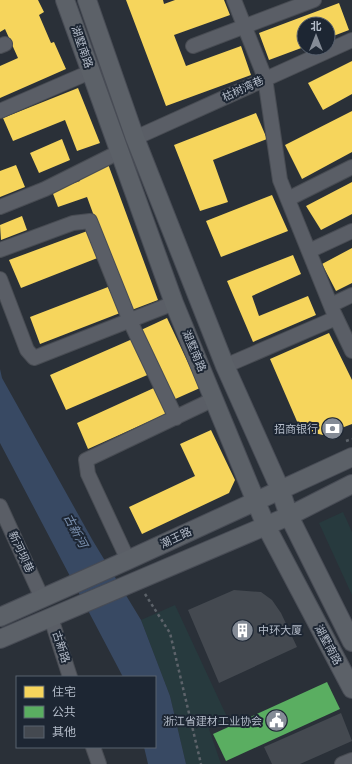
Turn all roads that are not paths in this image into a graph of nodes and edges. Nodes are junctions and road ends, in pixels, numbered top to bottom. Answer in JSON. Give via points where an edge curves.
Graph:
{"nodes":[{"id":1,"x":66,"y":0,"type":"edge"},
{"id":2,"x":87,"y":0,"type":"edge"},
{"id":3,"x":234,"y":0,"type":"edge"},
{"id":4,"x":314,"y":0,"type":"edge"},
{"id":5,"x":245,"y":26,"type":"junction"},
{"id":6,"x":352,"y":40,"type":"edge"},
{"id":7,"x":192,"y":46,"type":"dead end"},
{"id":8,"x":90,"y":72,"type":"junction"},
{"id":9,"x":266,"y":78,"type":"junction"},
{"id":10,"x":0,"y":111,"type":"edge"},
{"id":11,"x":135,"y":138,"type":"junction"},
{"id":12,"x":121,"y":151,"type":"junction"},
{"id":13,"x":352,"y":167,"type":"edge"},
{"id":14,"x":288,"y":199,"type":"junction"},
{"id":15,"x":0,"y":207,"type":"edge"},
{"id":16,"x":352,"y":231,"type":"edge"},
{"id":17,"x":0,"y":250,"type":"edge"},
{"id":18,"x":309,"y":251,"type":"junction"},
{"id":19,"x":0,"y":279,"type":"edge"},
{"id":20,"x":352,"y":295,"type":"edge"},
{"id":21,"x":174,"y":303,"type":"junction"},
{"id":22,"x":333,"y":311,"type":"junction"},
{"id":23,"x":130,"y":321,"type":"junction"},
{"id":24,"x":352,"y":351,"type":"edge"},
{"id":25,"x":225,"y":366,"type":"junction"},
{"id":26,"x":214,"y":399,"type":"junction"},
{"id":27,"x":176,"y":418,"type":"junction"},
{"id":28,"x":352,"y":457,"type":"edge"},
{"id":29,"x":352,"y":484,"type":"edge"},
{"id":30,"x":280,"y":490,"type":"junction"},
{"id":31,"x":256,"y":501,"type":"junction"},
{"id":32,"x":0,"y":506,"type":"edge"},
{"id":33,"x":289,"y":516,"type":"junction"},
{"id":34,"x":266,"y":526,"type":"junction"},
{"id":35,"x":121,"y":564,"type":"junction"},
{"id":36,"x":42,"y":598,"type":"junction"},
{"id":37,"x":0,"y":617,"type":"edge"},
{"id":38,"x":51,"y":618,"type":"junction"},
{"id":39,"x":0,"y":639,"type":"edge"},
{"id":40,"x":352,"y":642,"type":"edge"},
{"id":41,"x":70,"y":676,"type":"edge"},
{"id":42,"x":352,"y":689,"type":"edge"},
{"id":43,"x":93,"y":748,"type":"edge"},
{"id":44,"x":352,"y":760,"type":"edge"},
{"id":45,"x":99,"y":764,"type":"edge"},
{"id":46,"x":342,"y":764,"type":"edge"}],
"edges":[{"from":1,"to":8,"type":"main road","name":"湖墅南路"},
{"from":2,"to":11,"type":"main road","name":"湖墅南路"},
{"from":3,"to":5,"type":"street"},
{"from":4,"to":5,"type":"street"},
{"from":5,"to":7,"type":"street"},
{"from":5,"to":9,"type":"street"},
{"from":6,"to":9,"type":"street","name":"枯树湾巷"},
{"from":8,"to":10,"type":"street"},
{"from":8,"to":12,"type":"main road","name":"湖墅南路"},
{"from":9,"to":11,"type":"street","name":"枯树湾巷"},
{"from":9,"to":14,"type":"street","via":[[280,180]]},
{"from":11,"to":25,"type":"main road","name":"湖墅南路"},
{"from":12,"to":15,"type":"street","via":[[45,189]]},
{"from":12,"to":21,"type":"main road","name":"湖墅南路"},
{"from":13,"to":14,"type":"street"},
{"from":14,"to":18,"type":"street"},
{"from":16,"to":18,"type":"street"},
{"from":17,"to":23,"type":"street","via":[[73,223],[90,221]]},
{"from":18,"to":22,"type":"street"},
{"from":19,"to":23,"type":"street","via":[[27,350],[34,358]]},
{"from":20,"to":22,"type":"street"},
{"from":21,"to":23,"type":"street"},
{"from":21,"to":26,"type":"main road","name":"湖墅南路"},
{"from":22,"to":24,"type":"street"},
{"from":22,"to":25,"type":"street"},
{"from":23,"to":27,"type":"street"},
{"from":25,"to":30,"type":"main road","name":"湖墅南路"},
{"from":26,"to":27,"type":"street"},
{"from":26,"to":31,"type":"main road","name":"湖墅南路"},
{"from":27,"to":35,"type":"street","via":[[86,460],[88,474]]},
{"from":28,"to":30,"type":"main road","name":"潮王路"},
{"from":29,"to":33,"type":"main road"},
{"from":30,"to":31,"type":"main road","name":"潮王路"},
{"from":30,"to":33,"type":"main road","name":"湖墅南路"},
{"from":31,"to":34,"type":"main road","name":"湖墅南路"},
{"from":31,"to":35,"type":"main road","name":"潮王路"},
{"from":32,"to":36,"type":"street","name":"新河坝巷"},
{"from":33,"to":34,"type":"main road"},
{"from":33,"to":40,"type":"main road","name":"湖墅南路"},
{"from":34,"to":38,"type":"main road"},
{"from":34,"to":42,"type":"main road","name":"湖墅南路"},
{"from":35,"to":36,"type":"main road","name":"潮王路"},
{"from":36,"to":37,"type":"main road","name":"潮王路"},
{"from":38,"to":39,"type":"main road"},
{"from":38,"to":41,"type":"street","name":"古新路"},
{"from":43,"to":45,"type":"street"},
{"from":44,"to":46,"type":"street"}]}
